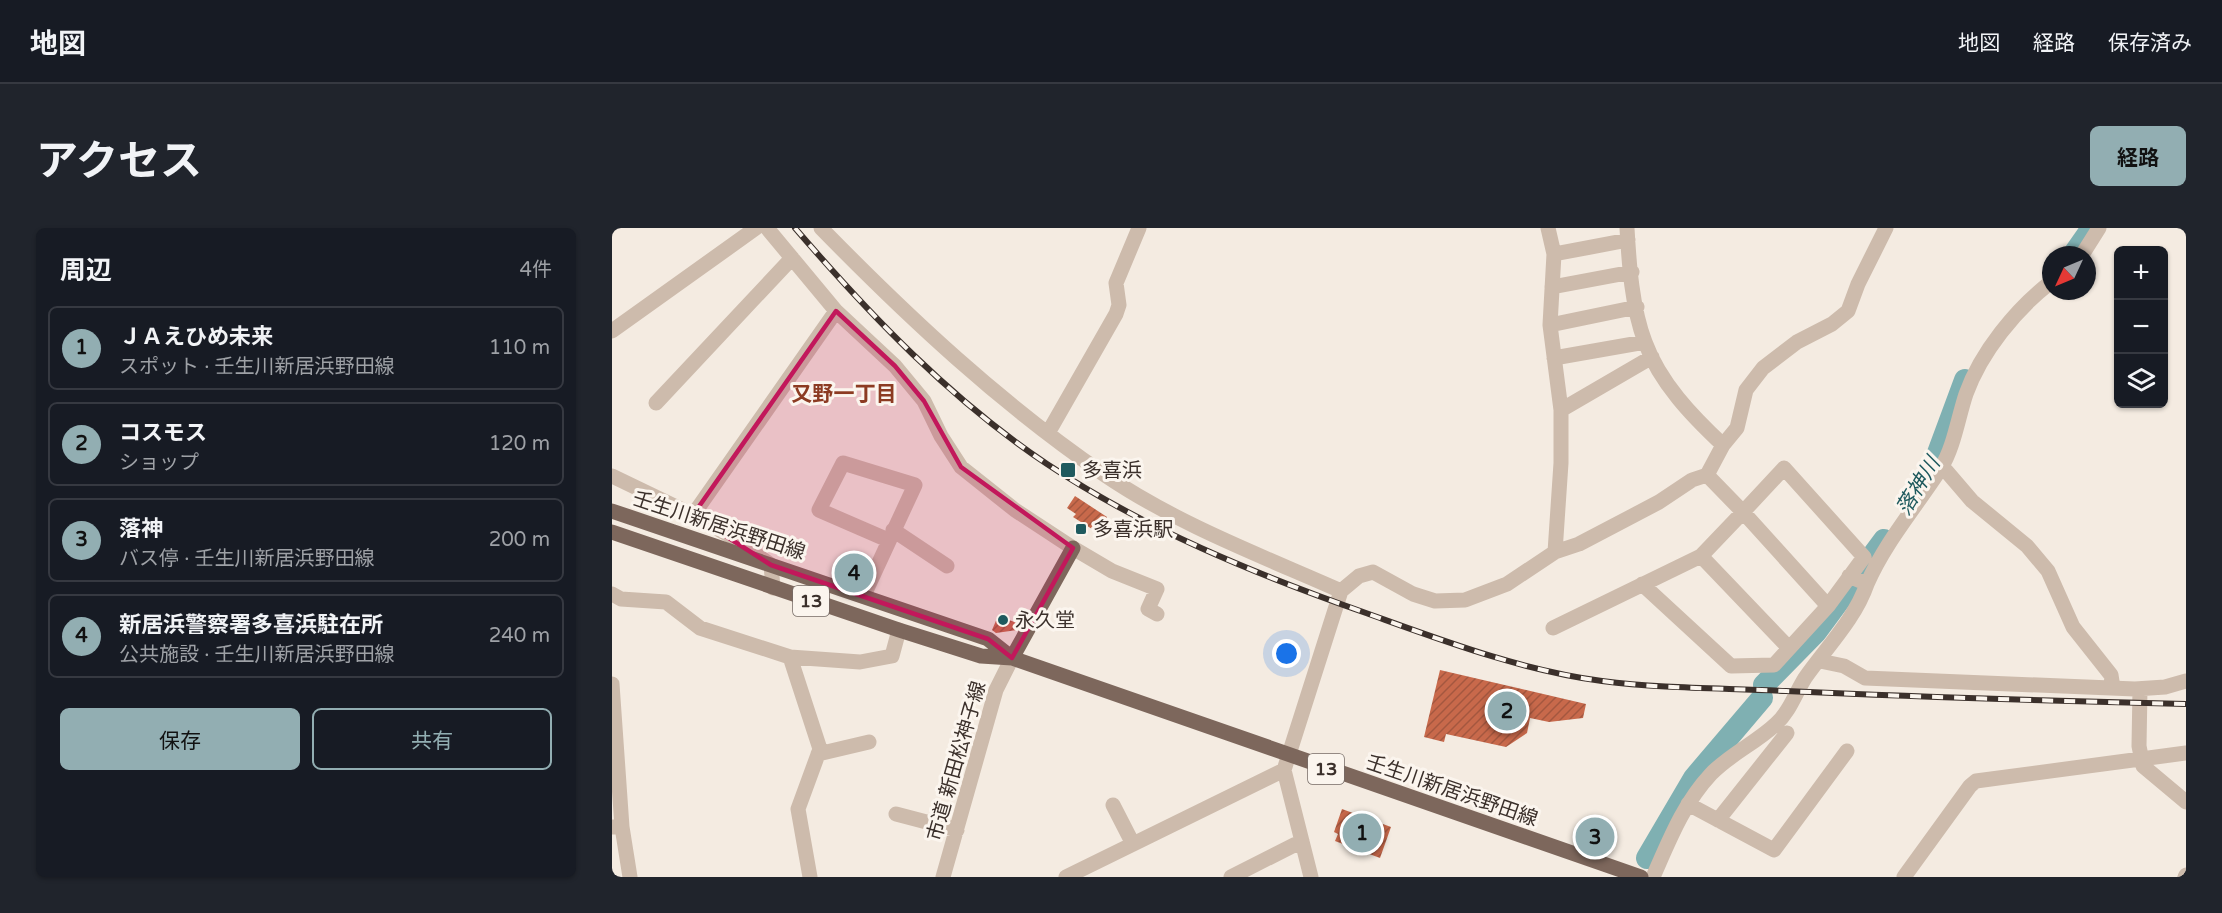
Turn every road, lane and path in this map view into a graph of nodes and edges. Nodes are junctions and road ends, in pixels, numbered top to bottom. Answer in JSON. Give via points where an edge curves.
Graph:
{"nodes":[{"id":1,"x":756,"y":228,"type":"edge"},
{"id":2,"x":767,"y":228,"type":"edge"},
{"id":3,"x":820,"y":228,"type":"edge"},
{"id":4,"x":1139,"y":228,"type":"edge"},
{"id":5,"x":1548,"y":228,"type":"edge"},
{"id":6,"x":1886,"y":228,"type":"edge"},
{"id":7,"x":2098,"y":228,"type":"edge"},
{"id":8,"x":1628,"y":234,"type":"edge"},
{"id":9,"x":2087,"y":246,"type":"edge"},
{"id":10,"x":1554,"y":254,"type":"junction"},
{"id":11,"x":792,"y":258,"type":"junction"},
{"id":12,"x":1632,"y":272,"type":"junction"},
{"id":13,"x":1552,"y":287,"type":"junction"},
{"id":14,"x":2042,"y":289,"type":"edge"},
{"id":15,"x":1637,"y":307,"type":"junction"},
{"id":16,"x":836,"y":311,"type":"junction"},
{"id":17,"x":1550,"y":325,"type":"junction"},
{"id":18,"x":612,"y":331,"type":"edge"},
{"id":19,"x":1645,"y":342,"type":"junction"},
{"id":20,"x":1652,"y":357,"type":"junction"},
{"id":21,"x":1554,"y":358,"type":"junction"},
{"id":22,"x":656,"y":403,"type":"dead end"},
{"id":23,"x":1561,"y":410,"type":"junction"},
{"id":24,"x":1048,"y":433,"type":"junction"},
{"id":25,"x":1723,"y":445,"type":"junction"},
{"id":26,"x":1942,"y":466,"type":"junction"},
{"id":27,"x":1707,"y":475,"type":"junction"},
{"id":28,"x":612,"y":476,"type":"edge"},
{"id":29,"x":612,"y":512,"type":"edge"},
{"id":30,"x":1743,"y":513,"type":"junction"},
{"id":31,"x":693,"y":515,"type":"junction"},
{"id":32,"x":612,"y":532,"type":"edge"},
{"id":33,"x":891,"y":535,"type":"junction"},
{"id":34,"x":1073,"y":548,"type":"junction"},
{"id":35,"x":1555,"y":552,"type":"junction"},
{"id":36,"x":1701,"y":556,"type":"junction"},
{"id":37,"x":771,"y":564,"type":"junction"},
{"id":38,"x":947,"y":566,"type":"dead end"},
{"id":39,"x":1850,"y":576,"type":"junction"},
{"id":40,"x":1642,"y":584,"type":"junction"},
{"id":41,"x":1867,"y":584,"type":"junction"},
{"id":42,"x":773,"y":588,"type":"junction"},
{"id":43,"x":1341,"y":591,"type":"junction"},
{"id":44,"x":612,"y":594,"type":"edge"},
{"id":45,"x":864,"y":595,"type":"junction"},
{"id":46,"x":1828,"y":606,"type":"junction"},
{"id":47,"x":1157,"y":614,"type":"dead end"},
{"id":48,"x":1553,"y":628,"type":"dead end"},
{"id":49,"x":898,"y":630,"type":"junction"},
{"id":50,"x":1789,"y":648,"type":"junction"},
{"id":51,"x":790,"y":657,"type":"junction"},
{"id":52,"x":1012,"y":658,"type":"junction"},
{"id":53,"x":1820,"y":661,"type":"junction"},
{"id":54,"x":2186,"y":681,"type":"edge"},
{"id":55,"x":612,"y":684,"type":"edge"},
{"id":56,"x":2113,"y":688,"type":"junction"},
{"id":57,"x":2140,"y":689,"type":"junction"},
{"id":58,"x":1787,"y":733,"type":"dead end"},
{"id":59,"x":869,"y":742,"type":"dead end"},
{"id":60,"x":1847,"y":751,"type":"dead end"},
{"id":61,"x":2186,"y":753,"type":"edge"},
{"id":62,"x":818,"y":754,"type":"junction"},
{"id":63,"x":2141,"y":759,"type":"junction"},
{"id":64,"x":615,"y":763,"type":"edge"},
{"id":65,"x":1286,"y":763,"type":"junction"},
{"id":66,"x":2186,"y":802,"type":"edge"},
{"id":67,"x":1688,"y":804,"type":"junction"},
{"id":68,"x":1113,"y":805,"type":"dead end"},
{"id":69,"x":896,"y":814,"type":"dead end"},
{"id":70,"x":1718,"y":820,"type":"junction"},
{"id":71,"x":617,"y":827,"type":"edge"},
{"id":72,"x":957,"y":830,"type":"junction"},
{"id":73,"x":1302,"y":841,"type":"junction"},
{"id":74,"x":1133,"y":844,"type":"junction"},
{"id":75,"x":630,"y":877,"type":"edge"},
{"id":76,"x":810,"y":877,"type":"edge"},
{"id":77,"x":943,"y":877,"type":"edge"},
{"id":78,"x":1066,"y":877,"type":"edge"},
{"id":79,"x":1231,"y":877,"type":"edge"},
{"id":80,"x":1311,"y":877,"type":"edge"},
{"id":81,"x":1641,"y":877,"type":"edge"},
{"id":82,"x":1653,"y":877,"type":"edge"},
{"id":83,"x":1904,"y":877,"type":"edge"}],
"edges":[{"from":1,"to":18,"type":"street"},
{"from":2,"to":11,"type":"street"},
{"from":3,"to":24,"type":"street","via":[[955,359]]},
{"from":4,"to":24,"type":"street","via":[[1116,283],[1116,315]]},
{"from":5,"to":10,"type":"street"},
{"from":6,"to":25,"type":"street","via":[[1848,310],[1763,368],[1746,390],[1737,428]]},
{"from":7,"to":9,"type":"street"},
{"from":8,"to":10,"type":"street"},
{"from":8,"to":12,"type":"street"},
{"from":10,"to":13,"type":"street"},
{"from":11,"to":16,"type":"street"},
{"from":11,"to":22,"type":"street"},
{"from":12,"to":13,"type":"street"},
{"from":12,"to":15,"type":"street"},
{"from":13,"to":17,"type":"street"},
{"from":14,"to":26,"type":"street","via":[[1992,346],[1967,392]]},
{"from":15,"to":17,"type":"street"},
{"from":15,"to":19,"type":"street"},
{"from":16,"to":31,"type":"street"},
{"from":16,"to":34,"type":"street","via":[[895,366],[917,393],[961,467],[1015,510]]},
{"from":17,"to":21,"type":"street"},
{"from":19,"to":20,"type":"street"},
{"from":19,"to":21,"type":"street"},
{"from":20,"to":23,"type":"street"},
{"from":20,"to":25,"type":"street","via":[[1689,413]]},
{"from":21,"to":23,"type":"street"},
{"from":23,"to":35,"type":"street"},
{"from":24,"to":43,"type":"street","via":[[1106,476],[1190,524]]},
{"from":25,"to":27,"type":"street"},
{"from":26,"to":41,"type":"street","via":[[1900,525]]},
{"from":26,"to":56,"type":"street","via":[[1972,501],[2026,546],[2048,571],[2073,627],[2112,675]]},
{"from":27,"to":30,"type":"street"},
{"from":27,"to":35,"type":"street","via":[[1579,544]]},
{"from":28,"to":31,"type":"street"},
{"from":29,"to":37,"type":"main road","name":"壬生川新居浜野田線","number":"13"},
{"from":30,"to":36,"type":"street"},
{"from":30,"to":39,"type":"street","via":[[1784,468],[1863,557]]},
{"from":30,"to":46,"type":"street"},
{"from":31,"to":37,"type":"street"},
{"from":32,"to":42,"type":"main road","name":"壬生川新居浜野田線","number":"13"},
{"from":33,"to":33,"type":"street","via":[[915,486],[843,463],[819,510]]},
{"from":33,"to":38,"type":"street"},
{"from":33,"to":45,"type":"street"},
{"from":34,"to":47,"type":"street","via":[[1112,572],[1157,589],[1148,609]]},
{"from":34,"to":52,"type":"main road"},
{"from":35,"to":43,"type":"street","via":[[1507,584],[1465,600],[1435,601],[1373,572],[1359,576]]},
{"from":36,"to":40,"type":"street"},
{"from":36,"to":50,"type":"street"},
{"from":37,"to":42,"type":"street"},
{"from":37,"to":45,"type":"main road","name":"壬生川新居浜野田線","number":"13"},
{"from":39,"to":41,"type":"street"},
{"from":39,"to":46,"type":"street"},
{"from":40,"to":48,"type":"street"},
{"from":40,"to":50,"type":"street","via":[[1731,666],[1774,665]]},
{"from":41,"to":53,"type":"street","via":[[1860,603]]},
{"from":42,"to":49,"type":"main road","name":"壬生川新居浜野田線","number":"13"},
{"from":43,"to":65,"type":"street"},
{"from":44,"to":51,"type":"street","via":[[621,599],[666,602],[700,628]]},
{"from":45,"to":52,"type":"main road","name":"壬生川新居浜野田線","number":"13","via":[[987,639]]},
{"from":46,"to":50,"type":"street"},
{"from":49,"to":51,"type":"street","via":[[892,656],[861,662]]},
{"from":49,"to":52,"type":"main road","name":"壬生川新居浜野田線","number":"13","via":[[981,656]]},
{"from":51,"to":62,"type":"street","via":[[820,750]]},
{"from":52,"to":65,"type":"main road","name":"壬生川新居浜野田線","number":"13"},
{"from":52,"to":72,"type":"street","name":"市道 新田松神子線","via":[[996,690]]},
{"from":53,"to":56,"type":"street","via":[[1844,666],[1865,678]]},
{"from":53,"to":67,"type":"street","via":[[1776,724],[1717,769]]},
{"from":54,"to":57,"type":"street"},
{"from":55,"to":64,"type":"street"},
{"from":56,"to":57,"type":"street"},
{"from":57,"to":63,"type":"street"},
{"from":58,"to":70,"type":"street"},
{"from":59,"to":62,"type":"street"},
{"from":60,"to":70,"type":"street","via":[[1774,850]]},
{"from":61,"to":63,"type":"street"},
{"from":62,"to":76,"type":"street","via":[[798,809]]},
{"from":63,"to":66,"type":"street","via":[[2143,766]]},
{"from":63,"to":83,"type":"street","via":[[1976,781]]},
{"from":64,"to":71,"type":"street"},
{"from":65,"to":73,"type":"street"},
{"from":65,"to":74,"type":"street"},
{"from":65,"to":81,"type":"main road","name":"壬生川新居浜野田線","number":"13"},
{"from":67,"to":70,"type":"street"},
{"from":67,"to":82,"type":"street"},
{"from":68,"to":74,"type":"street"},
{"from":69,"to":72,"type":"street"},
{"from":71,"to":75,"type":"street"},
{"from":72,"to":77,"type":"street","name":"市道 新田松神子線"},
{"from":73,"to":79,"type":"street"},
{"from":73,"to":80,"type":"street"},
{"from":74,"to":78,"type":"street"}]}
